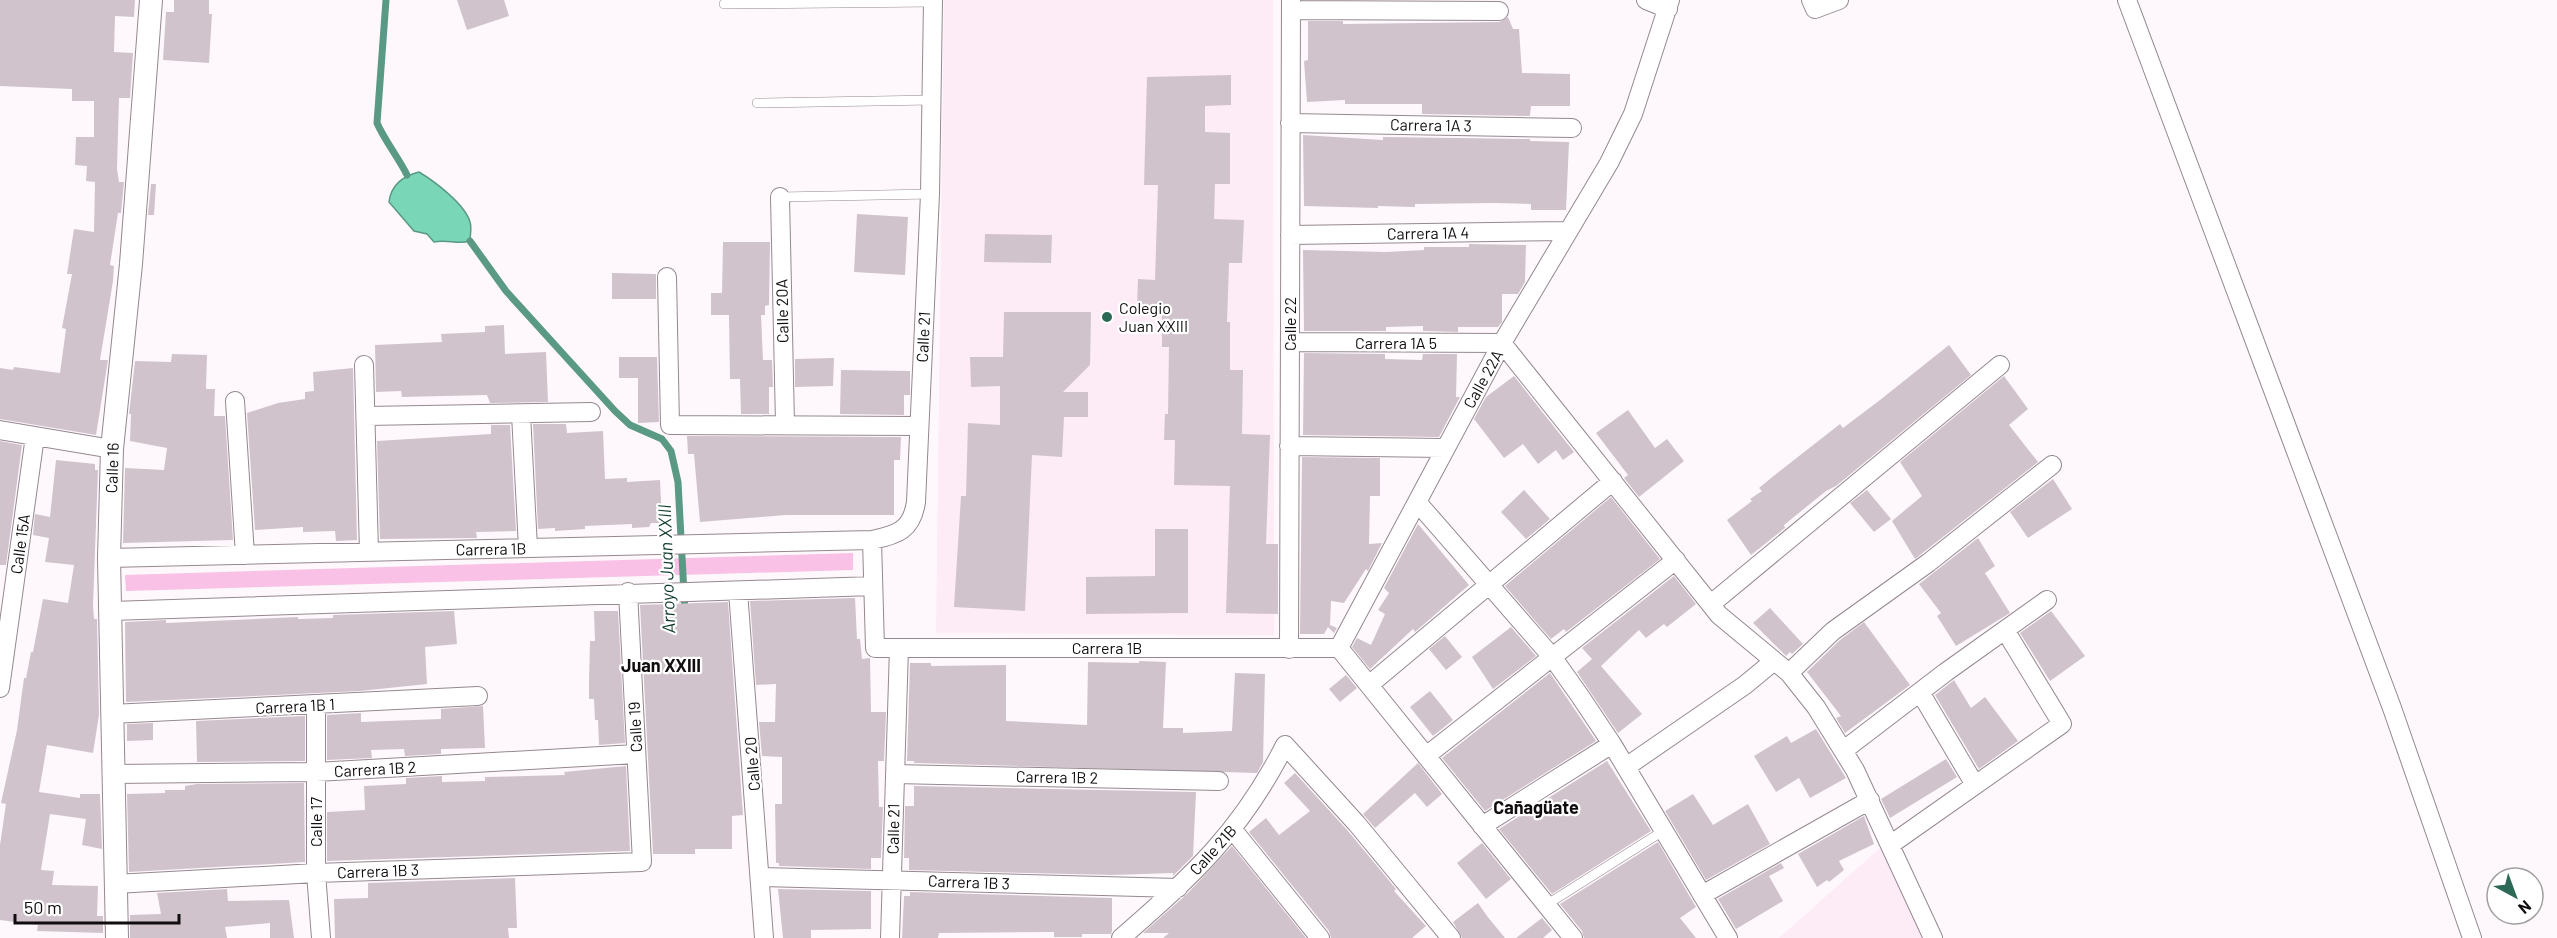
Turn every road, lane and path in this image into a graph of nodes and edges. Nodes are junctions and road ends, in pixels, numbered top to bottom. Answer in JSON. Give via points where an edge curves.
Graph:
{"nodes":[{"id":1,"x":151,"y":0,"type":"edge"},
{"id":2,"x":1646,"y":0,"type":"edge"},
{"id":3,"x":1811,"y":0,"type":"edge"},
{"id":4,"x":1839,"y":0,"type":"edge"},
{"id":5,"x":2127,"y":0,"type":"edge"},
{"id":6,"x":933,"y":1,"type":"edge"},
{"id":7,"x":724,"y":4,"type":"dead end"},
{"id":8,"x":1291,"y":5,"type":"edge"},
{"id":9,"x":1669,"y":5,"type":"edge"},
{"id":10,"x":1499,"y":11,"type":"dead end"},
{"id":11,"x":932,"y":100,"type":"junction"},
{"id":12,"x":757,"y":103,"type":"dead end"},
{"id":13,"x":1290,"y":123,"type":"junction"},
{"id":14,"x":1572,"y":128,"type":"dead end"},
{"id":15,"x":930,"y":194,"type":"junction"},
{"id":16,"x":780,"y":197,"type":"joint"},
{"id":17,"x":1567,"y":231,"type":"junction"},
{"id":18,"x":1290,"y":235,"type":"junction"},
{"id":19,"x":667,"y":276,"type":"dead end"},
{"id":20,"x":1290,"y":342,"type":"junction"},
{"id":21,"x":1502,"y":343,"type":"junction"},
{"id":22,"x":364,"y":365,"type":"dead end"},
{"id":23,"x":2000,"y":365,"type":"dead end"},
{"id":24,"x":235,"y":401,"type":"dead end"},
{"id":25,"x":591,"y":412,"type":"dead end"},
{"id":26,"x":521,"y":414,"type":"junction"},
{"id":27,"x":366,"y":416,"type":"junction"},
{"id":28,"x":785,"y":424,"type":"junction"},
{"id":29,"x":919,"y":426,"type":"junction"},
{"id":30,"x":0,"y":430,"type":"edge"},
{"id":31,"x":35,"y":436,"type":"junction"},
{"id":32,"x":1289,"y":446,"type":"junction"},
{"id":33,"x":1444,"y":448,"type":"junction"},
{"id":34,"x":112,"y":449,"type":"junction"},
{"id":35,"x":2052,"y":465,"type":"dead end"},
{"id":36,"x":1613,"y":481,"type":"junction"},
{"id":37,"x":1417,"y":502,"type":"junction"},
{"id":38,"x":872,"y":540,"type":"junction"},
{"id":39,"x":528,"y":548,"type":"junction"},
{"id":40,"x":369,"y":552,"type":"junction"},
{"id":41,"x":245,"y":555,"type":"junction"},
{"id":42,"x":109,"y":558,"type":"junction"},
{"id":43,"x":1676,"y":560,"type":"junction"},
{"id":44,"x":1488,"y":585,"type":"junction"},
{"id":45,"x":873,"y":586,"type":"junction"},
{"id":46,"x":738,"y":591,"type":"junction"},
{"id":47,"x":628,"y":592,"type":"junction"},
{"id":48,"x":2047,"y":600,"type":"dead end"},
{"id":49,"x":1711,"y":604,"type":"junction"},
{"id":50,"x":111,"y":611,"type":"junction"},
{"id":51,"x":2005,"y":630,"type":"junction"},
{"id":52,"x":898,"y":648,"type":"junction"},
{"id":53,"x":1339,"y":648,"type":"junction"},
{"id":54,"x":1289,"y":649,"type":"junction"},
{"id":55,"x":1553,"y":658,"type":"junction"},
{"id":56,"x":1774,"y":661,"type":"junction"},
{"id":57,"x":1789,"y":673,"type":"junction"},
{"id":58,"x":1369,"y":685,"type":"junction"},
{"id":59,"x":0,"y":688,"type":"edge"},
{"id":60,"x":1920,"y":692,"type":"junction"},
{"id":61,"x":478,"y":696,"type":"dead end"},
{"id":62,"x":316,"y":706,"type":"junction"},
{"id":63,"x":111,"y":714,"type":"junction"},
{"id":64,"x":1612,"y":744,"type":"junction"},
{"id":65,"x":1844,"y":750,"type":"junction"},
{"id":66,"x":636,"y":754,"type":"junction"},
{"id":67,"x":1426,"y":756,"type":"junction"},
{"id":68,"x":1626,"y":767,"type":"junction"},
{"id":69,"x":316,"y":772,"type":"junction"},
{"id":70,"x":113,"y":774,"type":"junction"},
{"id":71,"x":895,"y":774,"type":"junction"},
{"id":72,"x":1219,"y":781,"type":"dead end"},
{"id":73,"x":1975,"y":785,"type":"junction"},
{"id":74,"x":1869,"y":800,"type":"junction"},
{"id":75,"x":1482,"y":826,"type":"junction"},
{"id":76,"x":1233,"y":830,"type":"junction"},
{"id":77,"x":1663,"y":831,"type":"junction"},
{"id":78,"x":1890,"y":845,"type":"junction"},
{"id":79,"x":642,"y":862,"type":"joint"},
{"id":80,"x":316,"y":873,"type":"junction"},
{"id":81,"x":761,"y":877,"type":"junction"},
{"id":82,"x":892,"y":880,"type":"junction"},
{"id":83,"x":115,"y":884,"type":"junction"},
{"id":84,"x":1178,"y":888,"type":"junction"},
{"id":85,"x":1702,"y":895,"type":"junction"},
{"id":86,"x":1546,"y":905,"type":"junction"},
{"id":87,"x":117,"y":938,"type":"edge"},
{"id":88,"x":321,"y":938,"type":"edge"},
{"id":89,"x":764,"y":938,"type":"edge"},
{"id":90,"x":890,"y":938,"type":"edge"},
{"id":91,"x":1120,"y":938,"type":"edge"},
{"id":92,"x":1320,"y":938,"type":"edge"},
{"id":93,"x":1451,"y":938,"type":"edge"},
{"id":94,"x":1573,"y":938,"type":"edge"},
{"id":95,"x":1728,"y":938,"type":"edge"},
{"id":96,"x":1933,"y":938,"type":"edge"},
{"id":97,"x":2472,"y":938,"type":"edge"}],
"edges":[{"from":1,"to":34,"type":"street","name":"Calle 16"},
{"from":2,"to":9,"type":"street"},
{"from":3,"to":4,"type":"street","via":[[1815,9]]},
{"from":5,"to":97,"type":"street","via":[[2392,708]]},
{"from":6,"to":7,"type":"lane"},
{"from":6,"to":11,"type":"street","name":"Calle 21"},
{"from":8,"to":10,"type":"street"},
{"from":8,"to":13,"type":"street","name":"Calle 22"},
{"from":9,"to":17,"type":"street","name":"Calle 22A","via":[[1633,114],[1609,163]]},
{"from":11,"to":12,"type":"lane"},
{"from":11,"to":15,"type":"street","name":"Calle 21"},
{"from":13,"to":14,"type":"street","name":"Carrera 1A 3"},
{"from":13,"to":18,"type":"street","name":"Calle 22"},
{"from":15,"to":16,"type":"lane"},
{"from":15,"to":29,"type":"street","name":"Calle 21"},
{"from":16,"to":28,"type":"street","name":"Calle 20A"},
{"from":17,"to":18,"type":"street","name":"Carrera 1A 4"},
{"from":17,"to":21,"type":"street","name":"Calle 22A"},
{"from":18,"to":20,"type":"street","name":"Calle 22"},
{"from":19,"to":28,"type":"street","via":[[670,425]]},
{"from":20,"to":21,"type":"street","name":"Carrera 1A 5"},
{"from":20,"to":32,"type":"street","name":"Calle 22"},
{"from":21,"to":33,"type":"street","name":"Calle 22A"},
{"from":21,"to":36,"type":"street"},
{"from":22,"to":27,"type":"street"},
{"from":23,"to":49,"type":"street"},
{"from":24,"to":41,"type":"street"},
{"from":25,"to":26,"type":"street"},
{"from":26,"to":27,"type":"street"},
{"from":26,"to":39,"type":"street"},
{"from":27,"to":40,"type":"street"},
{"from":28,"to":29,"type":"street"},
{"from":29,"to":38,"type":"street","name":"Calle 21","via":[[914,515],[896,535]]},
{"from":30,"to":31,"type":"street"},
{"from":31,"to":34,"type":"street"},
{"from":31,"to":59,"type":"street","name":"Calle 15A"},
{"from":32,"to":33,"type":"street"},
{"from":32,"to":54,"type":"street","name":"Calle 22"},
{"from":33,"to":37,"type":"street","name":"Calle 22A"},
{"from":34,"to":42,"type":"street","name":"Calle 16"},
{"from":35,"to":57,"type":"street","via":[[1928,563],[1833,631]]},
{"from":36,"to":43,"type":"street"},
{"from":36,"to":44,"type":"street"},
{"from":37,"to":44,"type":"street"},
{"from":37,"to":53,"type":"street","name":"Calle 22A"},
{"from":38,"to":39,"type":"street","name":"Carrera 1B"},
{"from":38,"to":45,"type":"street"},
{"from":39,"to":40,"type":"street","name":"Carrera 1B"},
{"from":40,"to":41,"type":"street","name":"Carrera 1B"},
{"from":41,"to":42,"type":"street","name":"Carrera 1B"},
{"from":42,"to":50,"type":"street","name":"Calle 16"},
{"from":43,"to":49,"type":"street"},
{"from":43,"to":55,"type":"street"},
{"from":44,"to":55,"type":"street"},
{"from":44,"to":58,"type":"street"},
{"from":45,"to":46,"type":"street"},
{"from":45,"to":52,"type":"street","name":"Carrera 1B","via":[[875,648]]},
{"from":46,"to":47,"type":"street"},
{"from":46,"to":81,"type":"street","name":"Calle 20"},
{"from":47,"to":50,"type":"street"},
{"from":47,"to":66,"type":"street","name":"Calle 19"},
{"from":48,"to":51,"type":"street"},
{"from":49,"to":56,"type":"street"},
{"from":50,"to":63,"type":"street","name":"Calle 16"},
{"from":51,"to":60,"type":"street"},
{"from":51,"to":73,"type":"street","via":[[2062,724]]},
{"from":52,"to":54,"type":"street","name":"Carrera 1B"},
{"from":52,"to":71,"type":"street","name":"Calle 21"},
{"from":53,"to":54,"type":"street","name":"Carrera 1B"},
{"from":53,"to":58,"type":"street"},
{"from":55,"to":64,"type":"street"},
{"from":55,"to":67,"type":"street"},
{"from":56,"to":57,"type":"street"},
{"from":56,"to":68,"type":"street"},
{"from":57,"to":65,"type":"street"},
{"from":58,"to":67,"type":"street"},
{"from":60,"to":65,"type":"street"},
{"from":60,"to":73,"type":"street"},
{"from":61,"to":62,"type":"street","name":"Carrera 1B 1"},
{"from":62,"to":63,"type":"street","name":"Carrera 1B 1"},
{"from":62,"to":69,"type":"street","name":"Calle 17"},
{"from":63,"to":70,"type":"street","name":"Calle 16"},
{"from":64,"to":68,"type":"street"},
{"from":64,"to":75,"type":"street"},
{"from":65,"to":74,"type":"street"},
{"from":66,"to":69,"type":"street","name":"Carrera 1B 2"},
{"from":66,"to":79,"type":"street","name":"Calle 19"},
{"from":67,"to":75,"type":"street"},
{"from":68,"to":77,"type":"street"},
{"from":69,"to":70,"type":"street","name":"Carrera 1B 2"},
{"from":69,"to":80,"type":"street","name":"Calle 17"},
{"from":70,"to":83,"type":"street","name":"Calle 16"},
{"from":71,"to":72,"type":"street","name":"Carrera 1B 2"},
{"from":71,"to":82,"type":"street","name":"Calle 21"},
{"from":73,"to":78,"type":"street"},
{"from":74,"to":78,"type":"street"},
{"from":74,"to":85,"type":"street"},
{"from":75,"to":86,"type":"street"},
{"from":76,"to":84,"type":"street","name":"Calle 21B"},
{"from":76,"to":92,"type":"street"},
{"from":76,"to":93,"type":"street","name":"Calle 21B","via":[[1264,786],[1285,745],[1357,824]]},
{"from":77,"to":85,"type":"street"},
{"from":77,"to":86,"type":"lane"},
{"from":78,"to":96,"type":"street"},
{"from":79,"to":80,"type":"street","name":"Carrera 1B 3"},
{"from":80,"to":83,"type":"street","name":"Carrera 1B 3"},
{"from":80,"to":88,"type":"street","name":"Calle 17"},
{"from":81,"to":82,"type":"street","name":"Carrera 1B 3"},
{"from":81,"to":89,"type":"street","name":"Calle 20"},
{"from":82,"to":84,"type":"street","name":"Carrera 1B 3"},
{"from":82,"to":90,"type":"street","name":"Calle 21"},
{"from":83,"to":87,"type":"street","name":"Calle 16"},
{"from":84,"to":91,"type":"street","name":"Calle 21B"},
{"from":85,"to":95,"type":"street"},
{"from":86,"to":94,"type":"street"}]}
